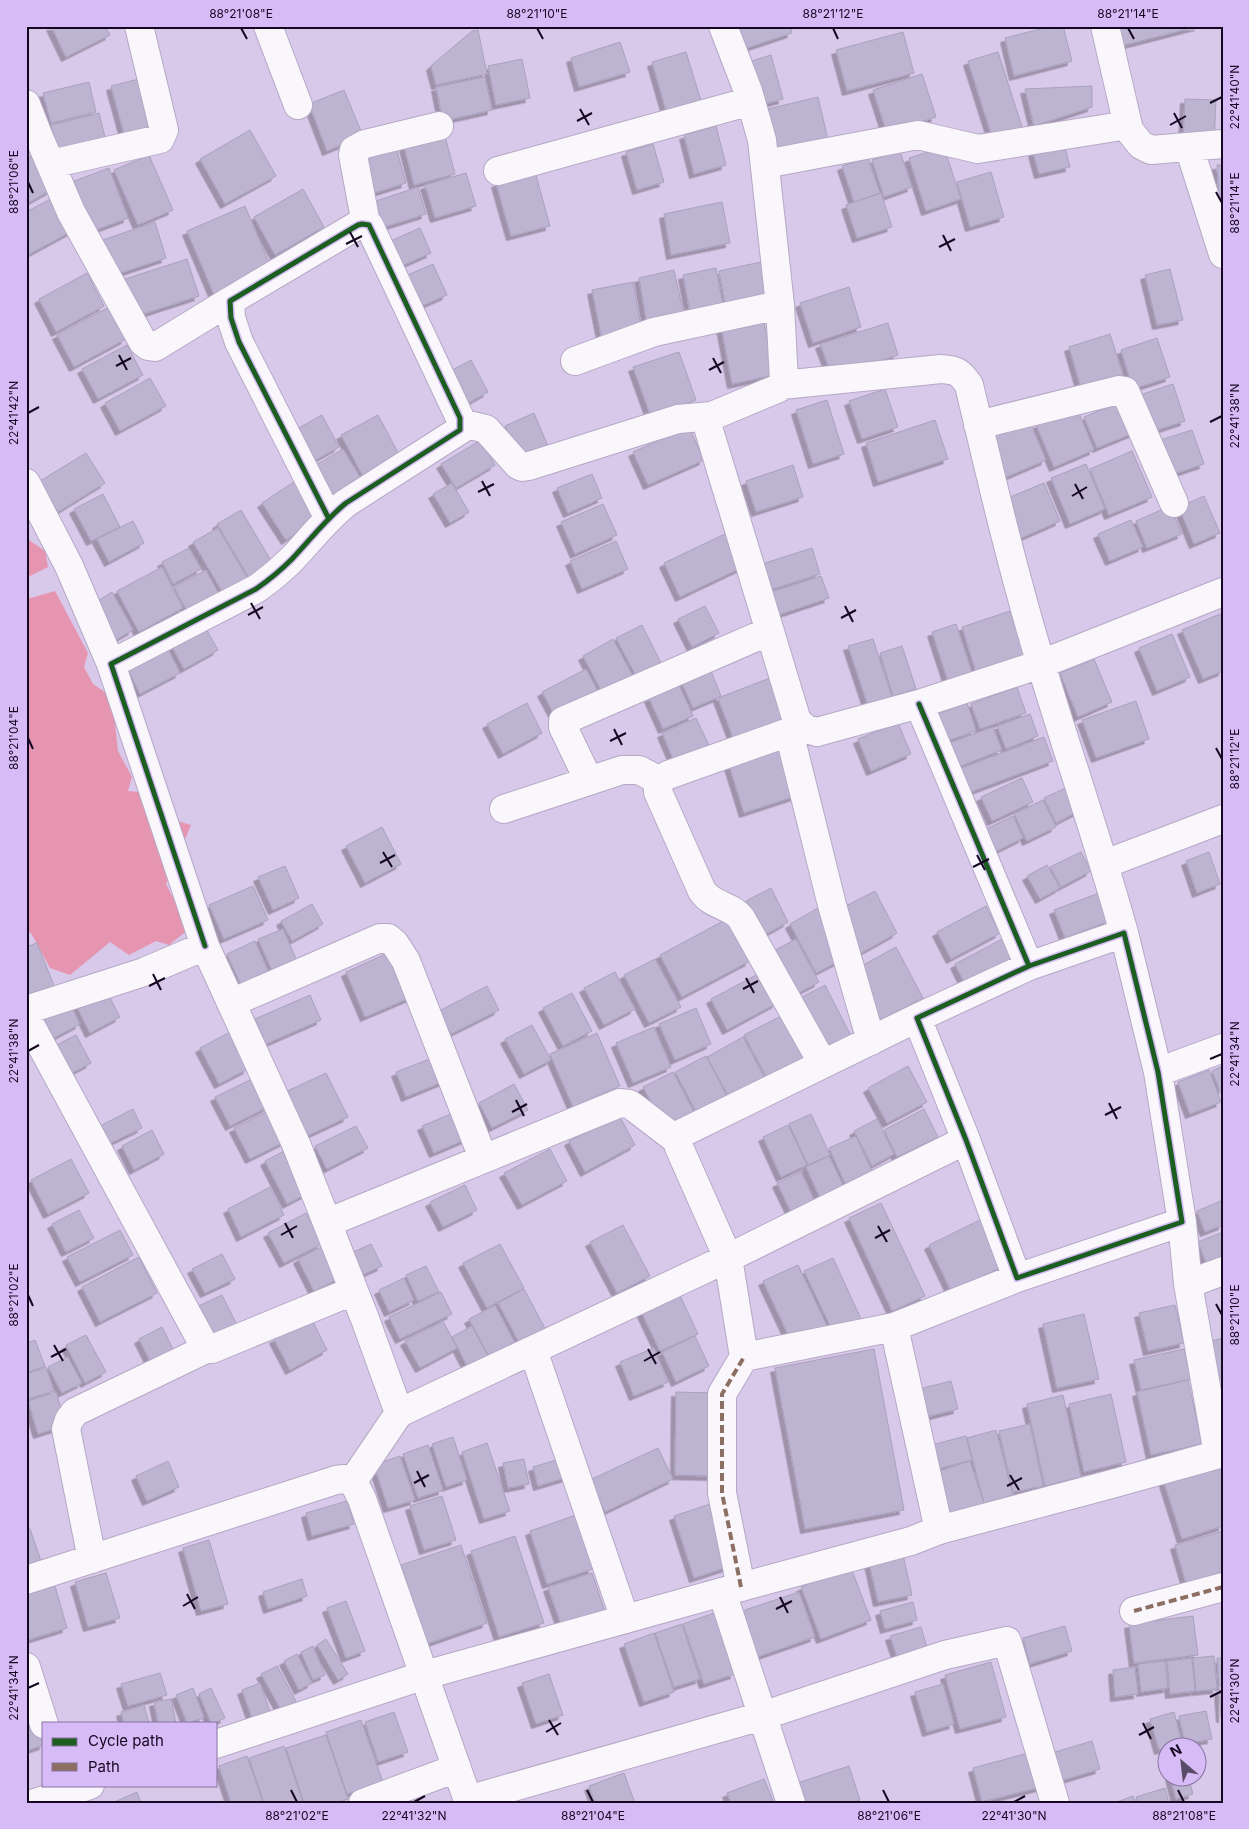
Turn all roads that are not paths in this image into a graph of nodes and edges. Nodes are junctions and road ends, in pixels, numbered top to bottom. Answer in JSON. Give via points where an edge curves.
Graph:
{"nodes":[{"id":1,"x":139,"y":26,"type":"edge"},
{"id":2,"x":268,"y":26,"type":"edge"},
{"id":3,"x":723,"y":26,"type":"edge"},
{"id":4,"x":1105,"y":26,"type":"edge"},
{"id":5,"x":751,"y":101,"type":"junction"},
{"id":6,"x":26,"y":104,"type":"edge"},
{"id":7,"x":298,"y":106,"type":"dead end"},
{"id":8,"x":1128,"y":125,"type":"junction"},
{"id":9,"x":439,"y":126,"type":"dead end"},
{"id":10,"x":1223,"y":144,"type":"edge"},
{"id":11,"x":1189,"y":147,"type":"junction"},
{"id":12,"x":50,"y":164,"type":"junction"},
{"id":13,"x":765,"y":164,"type":"junction"},
{"id":14,"x":498,"y":171,"type":"dead end"},
{"id":15,"x":366,"y":224,"type":"junction"},
{"id":16,"x":1223,"y":254,"type":"edge"},
{"id":17,"x":230,"y":301,"type":"junction"},
{"id":18,"x":780,"y":305,"type":"junction"},
{"id":19,"x":575,"y":362,"type":"dead end"},
{"id":20,"x":782,"y":385,"type":"junction"},
{"id":21,"x":712,"y":416,"type":"junction"},
{"id":22,"x":461,"y":423,"type":"junction"},
{"id":23,"x":978,"y":425,"type":"junction"},
{"id":24,"x":26,"y":483,"type":"edge"},
{"id":25,"x":1174,"y":504,"type":"dead end"},
{"id":26,"x":328,"y":517,"type":"junction"},
{"id":27,"x":1223,"y":592,"type":"edge"},
{"id":28,"x":770,"y":631,"type":"junction"},
{"id":29,"x":111,"y":664,"type":"junction"},
{"id":30,"x":1041,"y":664,"type":"junction"},
{"id":31,"x":919,"y":704,"type":"junction"},
{"id":32,"x":796,"y":729,"type":"junction"},
{"id":33,"x":589,"y":781,"type":"junction"},
{"id":34,"x":660,"y":781,"type":"junction"},
{"id":35,"x":504,"y":809,"type":"dead end"},
{"id":36,"x":1223,"y":819,"type":"edge"},
{"id":37,"x":1105,"y":864,"type":"junction"},
{"id":38,"x":1124,"y":933,"type":"junction"},
{"id":39,"x":205,"y":946,"type":"junction"},
{"id":40,"x":1029,"y":966,"type":"junction"},
{"id":41,"x":231,"y":1003,"type":"junction"},
{"id":42,"x":26,"y":1010,"type":"edge"},
{"id":43,"x":26,"y":1018,"type":"edge"},
{"id":44,"x":917,"y":1018,"type":"junction"},
{"id":45,"x":871,"y":1041,"type":"junction"},
{"id":46,"x":1223,"y":1048,"type":"edge"},
{"id":47,"x":823,"y":1064,"type":"junction"},
{"id":48,"x":1158,"y":1072,"type":"junction"},
{"id":49,"x":678,"y":1140,"type":"junction"},
{"id":50,"x":966,"y":1140,"type":"junction"},
{"id":51,"x":483,"y":1158,"type":"junction"},
{"id":52,"x":1182,"y":1222,"type":"junction"},
{"id":53,"x":327,"y":1223,"type":"junction"},
{"id":54,"x":728,"y":1258,"type":"junction"},
{"id":55,"x":1223,"y":1271,"type":"edge"},
{"id":56,"x":1017,"y":1278,"type":"junction"},
{"id":57,"x":1188,"y":1284,"type":"junction"},
{"id":58,"x":354,"y":1290,"type":"junction"},
{"id":59,"x":894,"y":1327,"type":"junction"},
{"id":60,"x":206,"y":1349,"type":"junction"},
{"id":61,"x":533,"y":1350,"type":"junction"},
{"id":62,"x":744,"y":1356,"type":"junction"},
{"id":63,"x":399,"y":1413,"type":"junction"},
{"id":64,"x":1220,"y":1453,"type":"edge"},
{"id":65,"x":353,"y":1482,"type":"junction"},
{"id":66,"x":938,"y":1530,"type":"junction"},
{"id":67,"x":92,"y":1559,"type":"junction"},
{"id":68,"x":26,"y":1580,"type":"edge"},
{"id":69,"x":1223,"y":1587,"type":"edge"},
{"id":70,"x":731,"y":1589,"type":"junction"},
{"id":71,"x":1134,"y":1611,"type":"dead end"},
{"id":72,"x":625,"y":1619,"type":"junction"},
{"id":73,"x":26,"y":1666,"type":"edge"},
{"id":74,"x":425,"y":1675,"type":"junction"},
{"id":75,"x":762,"y":1716,"type":"junction"},
{"id":76,"x":43,"y":1722,"type":"edge"},
{"id":77,"x":218,"y":1743,"type":"edge"},
{"id":78,"x":457,"y":1768,"type":"junction"},
{"id":79,"x":87,"y":1786,"type":"edge"},
{"id":80,"x":65,"y":1794,"type":"edge"},
{"id":81,"x":35,"y":1803,"type":"edge"},
{"id":82,"x":363,"y":1803,"type":"edge"},
{"id":83,"x":470,"y":1803,"type":"edge"},
{"id":84,"x":791,"y":1803,"type":"edge"},
{"id":85,"x":1055,"y":1803,"type":"edge"}],
"edges":[{"from":1,"to":12,"type":"street","via":[[164,134],[160,139]]},
{"from":2,"to":7,"type":"street"},
{"from":3,"to":5,"type":"street"},
{"from":4,"to":8,"type":"street"},
{"from":5,"to":13,"type":"street"},
{"from":5,"to":14,"type":"street"},
{"from":6,"to":12,"type":"street"},
{"from":8,"to":11,"type":"street","via":[[1134,137],[1151,150]]},
{"from":8,"to":13,"type":"street","via":[[978,149],[918,135]]},
{"from":9,"to":15,"type":"street","via":[[366,144],[354,150]]},
{"from":10,"to":11,"type":"street"},
{"from":11,"to":16,"type":"street"},
{"from":12,"to":17,"type":"street","via":[[71,212],[148,346],[155,347]]},
{"from":13,"to":18,"type":"street"},
{"from":15,"to":17,"type":"street","via":[[358,225]]},
{"from":15,"to":22,"type":"street","via":[[370,225]]},
{"from":17,"to":26,"type":"street","via":[[231,318],[239,342]]},
{"from":18,"to":19,"type":"street","via":[[654,332]]},
{"from":18,"to":20,"type":"street"},
{"from":20,"to":21,"type":"street"},
{"from":20,"to":23,"type":"street","via":[[953,370],[962,374],[969,385]]},
{"from":21,"to":22,"type":"street","via":[[678,419],[522,467],[486,429]]},
{"from":21,"to":28,"type":"street","via":[[708,427]]},
{"from":22,"to":26,"type":"street","via":[[460,430]]},
{"from":23,"to":25,"type":"street","via":[[1125,391]]},
{"from":23,"to":30,"type":"street"},
{"from":24,"to":29,"type":"street","via":[[69,566]]},
{"from":26,"to":29,"type":"street","via":[[293,558],[256,589]]},
{"from":27,"to":30,"type":"street"},
{"from":28,"to":32,"type":"street","via":[[797,721]]},
{"from":28,"to":33,"type":"street","via":[[563,721]]},
{"from":29,"to":39,"type":"street"},
{"from":30,"to":31,"type":"street"},
{"from":30,"to":37,"type":"street"},
{"from":31,"to":32,"type":"street","via":[[817,732]]},
{"from":31,"to":40,"type":"street"},
{"from":32,"to":34,"type":"street","via":[[668,775]]},
{"from":32,"to":45,"type":"street","via":[[832,905]]},
{"from":33,"to":34,"type":"street","via":[[633,769]]},
{"from":33,"to":35,"type":"street"},
{"from":34,"to":47,"type":"street","via":[[658,792],[702,891],[742,918]]},
{"from":36,"to":37,"type":"street"},
{"from":37,"to":38,"type":"street"},
{"from":38,"to":40,"type":"street"},
{"from":38,"to":48,"type":"street"},
{"from":39,"to":41,"type":"street"},
{"from":39,"to":42,"type":"street","via":[[144,972]]},
{"from":40,"to":44,"type":"street"},
{"from":41,"to":51,"type":"street","via":[[380,938],[388,938],[406,961]]},
{"from":41,"to":53,"type":"street","via":[[296,1144]]},
{"from":43,"to":60,"type":"street"},
{"from":44,"to":45,"type":"street"},
{"from":44,"to":50,"type":"street"},
{"from":45,"to":47,"type":"street"},
{"from":46,"to":48,"type":"street"},
{"from":47,"to":49,"type":"street","via":[[682,1132]]},
{"from":48,"to":52,"type":"street"},
{"from":49,"to":51,"type":"street","via":[[629,1104],[620,1103]]},
{"from":49,"to":54,"type":"street"},
{"from":50,"to":54,"type":"street"},
{"from":50,"to":56,"type":"street"},
{"from":51,"to":53,"type":"street"},
{"from":52,"to":56,"type":"street"},
{"from":52,"to":57,"type":"street"},
{"from":53,"to":58,"type":"street"},
{"from":54,"to":61,"type":"street"},
{"from":54,"to":62,"type":"street"},
{"from":55,"to":57,"type":"street"},
{"from":56,"to":59,"type":"street"},
{"from":57,"to":64,"type":"street"},
{"from":58,"to":60,"type":"street"},
{"from":58,"to":63,"type":"street"},
{"from":59,"to":62,"type":"street"},
{"from":59,"to":66,"type":"street"},
{"from":60,"to":67,"type":"street","via":[[75,1412],[69,1420],[66,1430]]},
{"from":61,"to":63,"type":"street"},
{"from":61,"to":72,"type":"street"},
{"from":62,"to":70,"type":"street","via":[[722,1394],[722,1493]]},
{"from":63,"to":65,"type":"street"},
{"from":64,"to":66,"type":"street"},
{"from":65,"to":67,"type":"street","via":[[336,1480]]},
{"from":65,"to":74,"type":"street"},
{"from":66,"to":70,"type":"street","via":[[911,1541]]},
{"from":67,"to":68,"type":"street"},
{"from":69,"to":71,"type":"street"},
{"from":70,"to":72,"type":"street"},
{"from":70,"to":75,"type":"street"},
{"from":72,"to":74,"type":"street"},
{"from":73,"to":76,"type":"street"},
{"from":74,"to":77,"type":"street"},
{"from":74,"to":78,"type":"street"},
{"from":75,"to":83,"type":"street","via":[[478,1797]]},
{"from":75,"to":84,"type":"street"},
{"from":75,"to":85,"type":"street","via":[[945,1655],[1007,1641]]},
{"from":78,"to":82,"type":"street"},
{"from":78,"to":83,"type":"street"},
{"from":79,"to":80,"type":"street"},
{"from":80,"to":81,"type":"street"}]}
